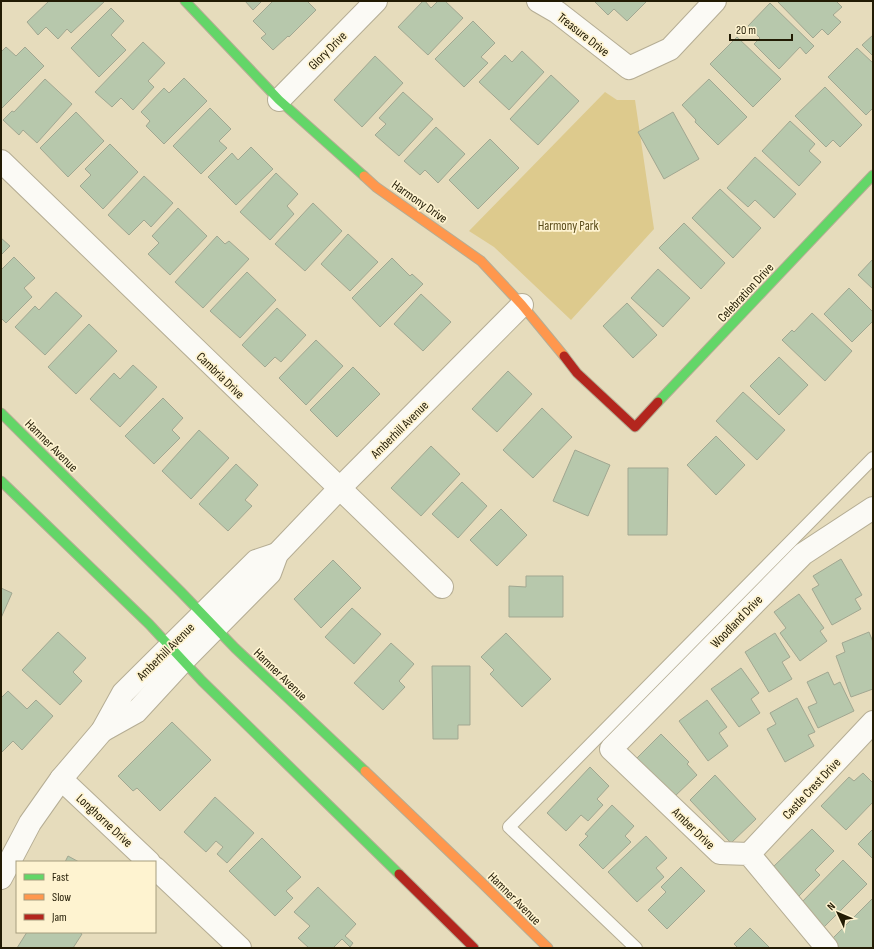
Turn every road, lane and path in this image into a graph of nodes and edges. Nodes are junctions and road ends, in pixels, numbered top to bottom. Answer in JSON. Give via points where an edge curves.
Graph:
{"nodes":[{"id":1,"x":185,"y":1,"type":"edge"},
{"id":2,"x":376,"y":1,"type":"edge"},
{"id":3,"x":538,"y":1,"type":"edge"},
{"id":4,"x":715,"y":1,"type":"edge"},
{"id":5,"x":278,"y":100,"type":"junction"},
{"id":6,"x":1,"y":161,"type":"edge"},
{"id":7,"x":873,"y":175,"type":"edge"},
{"id":8,"x":522,"y":305,"type":"junction"},
{"id":9,"x":1,"y":413,"type":"edge"},
{"id":10,"x":635,"y":427,"type":"joint"},
{"id":11,"x":873,"y":458,"type":"edge"},
{"id":12,"x":1,"y":481,"type":"edge"},
{"id":13,"x":339,"y":489,"type":"junction"},
{"id":14,"x":873,"y":508,"type":"edge"},
{"id":15,"x":442,"y":587,"type":"dead end"},
{"id":16,"x":209,"y":621,"type":"junction"},
{"id":17,"x":176,"y":654,"type":"junction"},
{"id":18,"x":873,"y":723,"type":"edge"},
{"id":19,"x":610,"y":749,"type":"joint"},
{"id":20,"x":61,"y":779,"type":"junction"},
{"id":21,"x":749,"y":854,"type":"junction"},
{"id":22,"x":148,"y":861,"type":"edge"},
{"id":23,"x":156,"y":869,"type":"edge"},
{"id":24,"x":1,"y":878,"type":"edge"},
{"id":25,"x":240,"y":948,"type":"edge"},
{"id":26,"x":474,"y":948,"type":"edge"},
{"id":27,"x":548,"y":948,"type":"edge"},
{"id":28,"x":636,"y":948,"type":"edge"},
{"id":29,"x":827,"y":948,"type":"edge"}],
"edges":[{"from":1,"to":5,"type":"main road","name":"Harmony Drive"},
{"from":2,"to":5,"type":"street","name":"Glory Drive"},
{"from":3,"to":4,"type":"street","name":"Treasure Drive","via":[[557,12],[629,68],[670,49]]},
{"from":5,"to":8,"type":"main road","name":"Harmony Drive","via":[[376,187],[481,261]]},
{"from":6,"to":13,"type":"street","name":"Cambria Drive"},
{"from":7,"to":10,"type":"main road","name":"Celebration Drive"},
{"from":8,"to":10,"type":"main road","name":"Harmony Drive","via":[[577,372]]},
{"from":8,"to":13,"type":"street","name":"Amberhill Avenue"},
{"from":9,"to":16,"type":"main road","name":"Hamner Avenue"},
{"from":11,"to":28,"type":"lane","via":[[509,827]]},
{"from":12,"to":17,"type":"main road","via":[[149,624]]},
{"from":13,"to":15,"type":"street","name":"Cambria Drive"},
{"from":13,"to":16,"type":"street","name":"Amberhill Avenue","via":[[277,554],[270,573],[249,595]]},
{"from":14,"to":19,"type":"street","name":"Woodland Drive","via":[[802,554]]},
{"from":16,"to":17,"type":"street","name":"Amberhill Avenue"},
{"from":16,"to":27,"type":"main road","name":"Hamner Avenue"},
{"from":17,"to":20,"type":"street","name":"Amberhill Avenue","via":[[123,693],[102,731]]},
{"from":17,"to":26,"type":"main road"},
{"from":18,"to":21,"type":"street","name":"Castle Crest Drive"},
{"from":19,"to":21,"type":"street","name":"Amber Drive","via":[[720,853]]},
{"from":20,"to":22,"type":"street","name":"Longhorne Drive"},
{"from":20,"to":24,"type":"street","name":"Amberhill Avenue","via":[[30,823]]},
{"from":21,"to":29,"type":"street"},
{"from":23,"to":25,"type":"street"}]}
